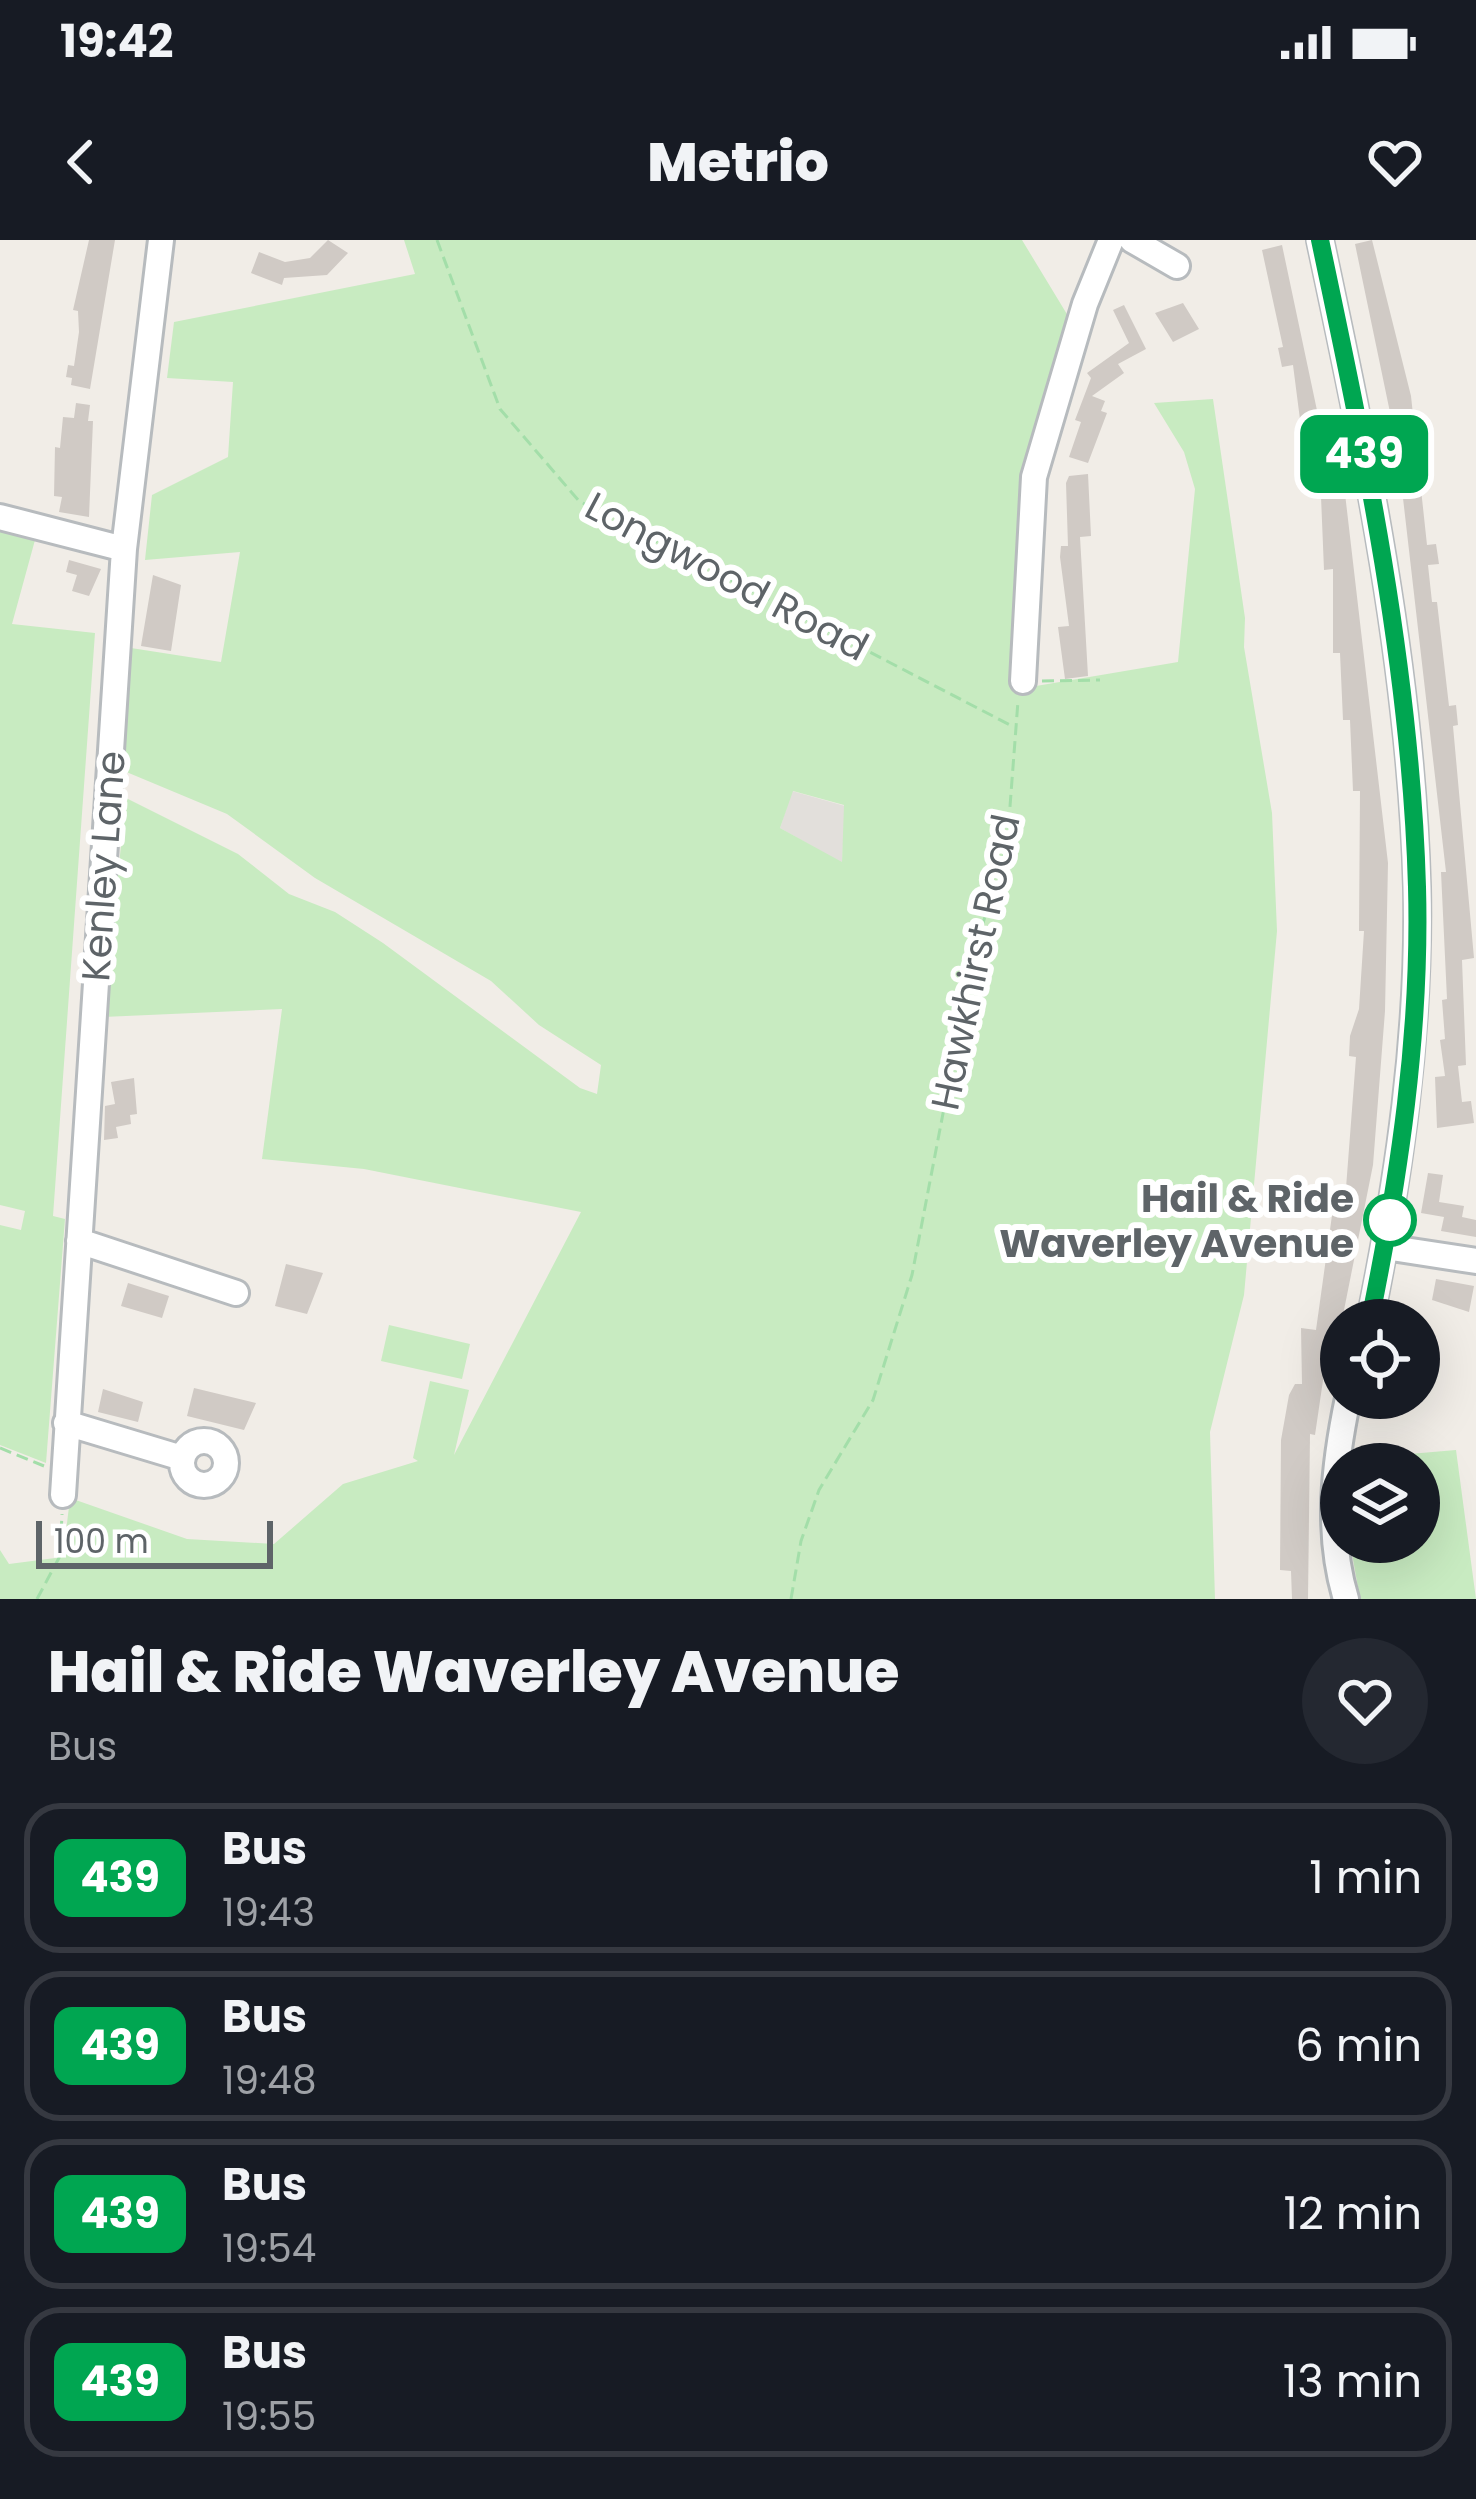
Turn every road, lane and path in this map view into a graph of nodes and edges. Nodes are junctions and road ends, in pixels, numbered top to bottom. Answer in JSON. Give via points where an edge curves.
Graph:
{"nodes":[{"id":1,"x":161,"y":240,"type":"edge"},
{"id":2,"x":436,"y":240,"type":"edge"},
{"id":3,"x":1111,"y":240,"type":"edge"},
{"id":4,"x":1132,"y":240,"type":"edge"},
{"id":5,"x":1320,"y":240,"type":"edge"},
{"id":6,"x":1177,"y":266,"type":"dead end"},
{"id":7,"x":0,"y":517,"type":"edge"},
{"id":8,"x":124,"y":549,"type":"junction"},
{"id":9,"x":1100,"y":680,"type":"dead end"},
{"id":10,"x":1035,"y":681,"type":"junction"},
{"id":11,"x":1013,"y":726,"type":"junction"},
{"id":12,"x":79,"y":1240,"type":"junction"},
{"id":13,"x":1385,"y":1247,"type":"junction"},
{"id":14,"x":1476,"y":1261,"type":"edge"},
{"id":15,"x":236,"y":1293,"type":"dead end"},
{"id":16,"x":1374,"y":1299,"type":"edge"},
{"id":17,"x":1345,"y":1419,"type":"edge"},
{"id":18,"x":66,"y":1423,"type":"junction"},
{"id":19,"x":0,"y":1448,"type":"edge"},
{"id":20,"x":182,"y":1458,"type":"dead end"},
{"id":21,"x":63,"y":1484,"type":"junction"},
{"id":22,"x":38,"y":1599,"type":"edge"},
{"id":23,"x":791,"y":1599,"type":"edge"},
{"id":24,"x":1346,"y":1599,"type":"edge"}],
"edges":[{"from":1,"to":8,"type":"street","name":"Kenley Lane"},
{"from":2,"to":11,"type":"path","name":"Longwood Road","via":[[500,409],[579,501]]},
{"from":3,"to":10,"type":"street","via":[[1034,477]]},
{"from":4,"to":6,"type":"street"},
{"from":5,"to":13,"type":"street","via":[[1371,491],[1413,804],[1415,976]]},
{"from":7,"to":8,"type":"street"},
{"from":8,"to":12,"type":"street","name":"Kenley Lane"},
{"from":9,"to":10,"type":"path"},
{"from":10,"to":11,"type":"path","name":"Hawkhirst Road"},
{"from":11,"to":23,"type":"path","name":"Hawkhirst Road","via":[[1006,846],[969,974],[912,1275],[873,1400],[819,1490]]},
{"from":12,"to":15,"type":"street"},
{"from":12,"to":18,"type":"street","name":"Kenley Lane"},
{"from":13,"to":14,"type":"street"},
{"from":13,"to":16,"type":"street"},
{"from":17,"to":24,"type":"street","via":[[1334,1512]]},
{"from":18,"to":20,"type":"street"},
{"from":18,"to":21,"type":"street","name":"Kenley Lane"},
{"from":19,"to":21,"type":"path"},
{"from":21,"to":22,"type":"path","via":[[60,1556]]}]}
